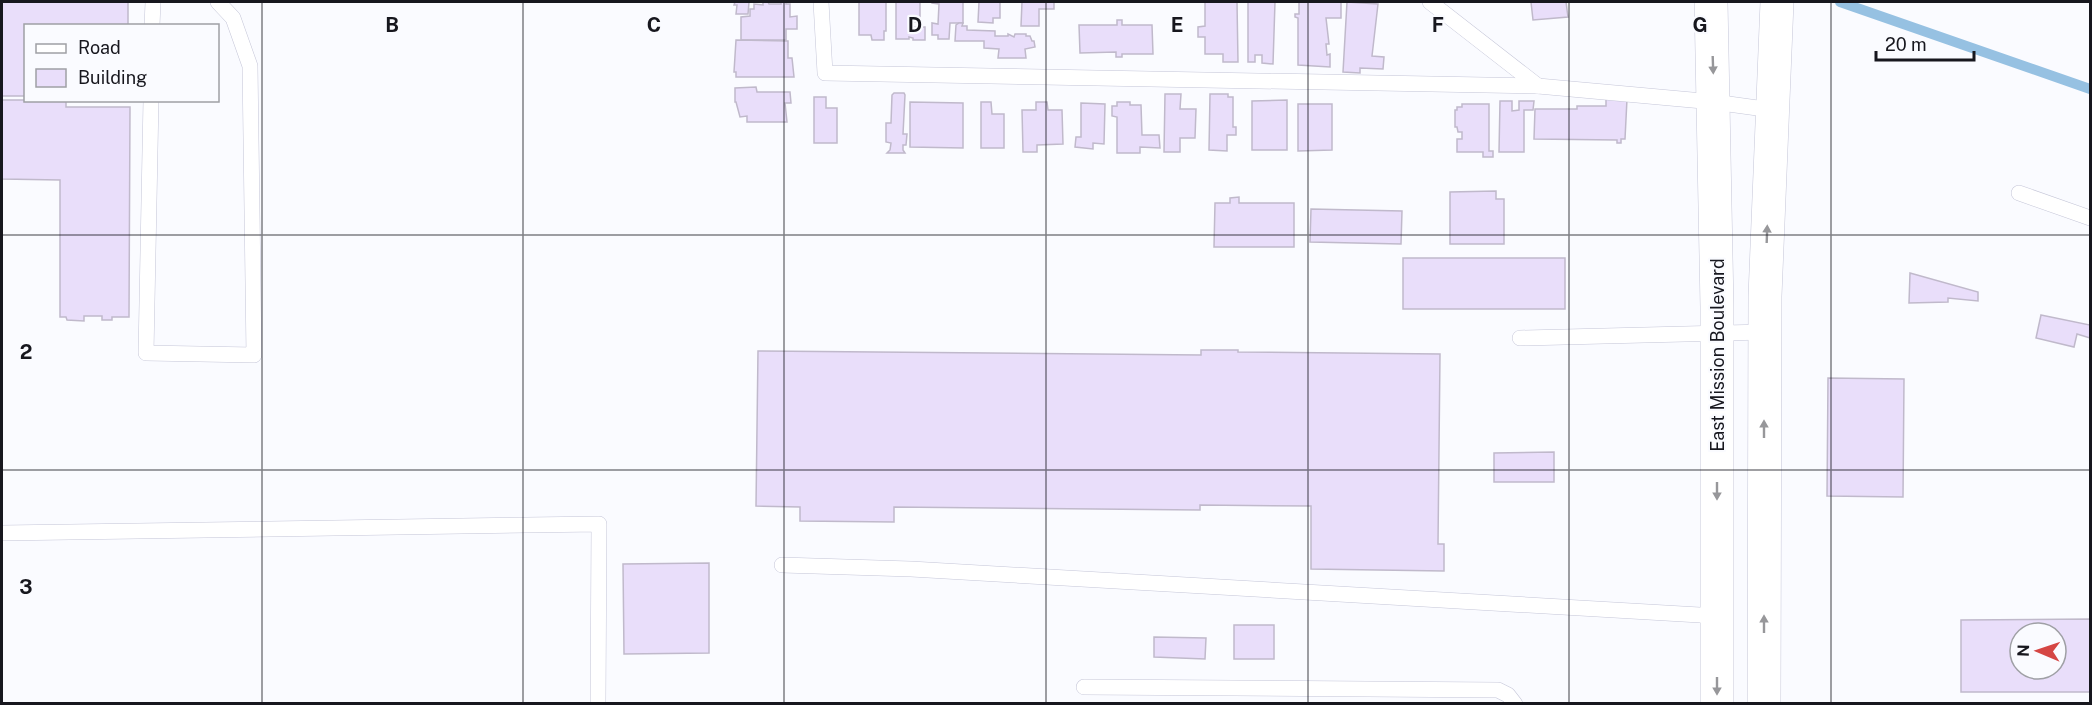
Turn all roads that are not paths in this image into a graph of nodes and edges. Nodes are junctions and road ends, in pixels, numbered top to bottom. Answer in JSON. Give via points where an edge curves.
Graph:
{"nodes":[{"id":1,"x":153,"y":2,"type":"edge"},
{"id":2,"x":218,"y":2,"type":"edge"},
{"id":3,"x":821,"y":2,"type":"edge"},
{"id":4,"x":1430,"y":2,"type":"edge"},
{"id":5,"x":1711,"y":4,"type":"edge"},
{"id":6,"x":1777,"y":6,"type":"edge"},
{"id":7,"x":152,"y":24,"type":"edge"},
{"id":8,"x":1538,"y":86,"type":"junction"},
{"id":9,"x":151,"y":102,"type":"edge"},
{"id":10,"x":1714,"y":102,"type":"junction"},
{"id":11,"x":1772,"y":110,"type":"junction"},
{"id":12,"x":2019,"y":193,"type":"dead end"},
{"id":13,"x":2091,"y":218,"type":"edge"},
{"id":14,"x":1765,"y":332,"type":"junction"},
{"id":15,"x":1717,"y":334,"type":"junction"},
{"id":16,"x":1520,"y":338,"type":"dead end"},
{"id":17,"x":2,"y":533,"type":"edge"},
{"id":18,"x":782,"y":565,"type":"dead end"},
{"id":19,"x":1717,"y":616,"type":"junction"},
{"id":20,"x":1084,"y":687,"type":"dead end"},
{"id":21,"x":598,"y":704,"type":"edge"},
{"id":22,"x":1515,"y":704,"type":"edge"},
{"id":23,"x":1717,"y":704,"type":"edge"},
{"id":24,"x":1764,"y":704,"type":"edge"}],
"edges":[{"from":1,"to":7,"type":"lane"},
{"from":2,"to":9,"type":"lane","via":[[233,18],[250,66],[254,355],[146,354]]},
{"from":3,"to":8,"type":"lane","via":[[825,73]]},
{"from":4,"to":8,"type":"lane"},
{"from":5,"to":10,"type":"main road","name":"East Mission Boulevard","one_way":true},
{"from":6,"to":11,"type":"main road"},
{"from":8,"to":10,"type":"lane"},
{"from":10,"to":11,"type":"lane"},
{"from":10,"to":15,"type":"main road","name":"East Mission Boulevard"},
{"from":14,"to":11,"type":"main road","one_way":true},
{"from":12,"to":13,"type":"lane"},
{"from":14,"to":15,"type":"lane"},
{"from":24,"to":14,"type":"main road","one_way":true},
{"from":15,"to":16,"type":"lane"},
{"from":15,"to":19,"type":"main road","name":"East Mission Boulevard","one_way":true},
{"from":17,"to":21,"type":"lane","via":[[599,524]]},
{"from":18,"to":19,"type":"lane","via":[[911,569]]},
{"from":19,"to":23,"type":"main road","name":"East Mission Boulevard","one_way":true},
{"from":20,"to":22,"type":"lane","via":[[1498,690]]}]}
